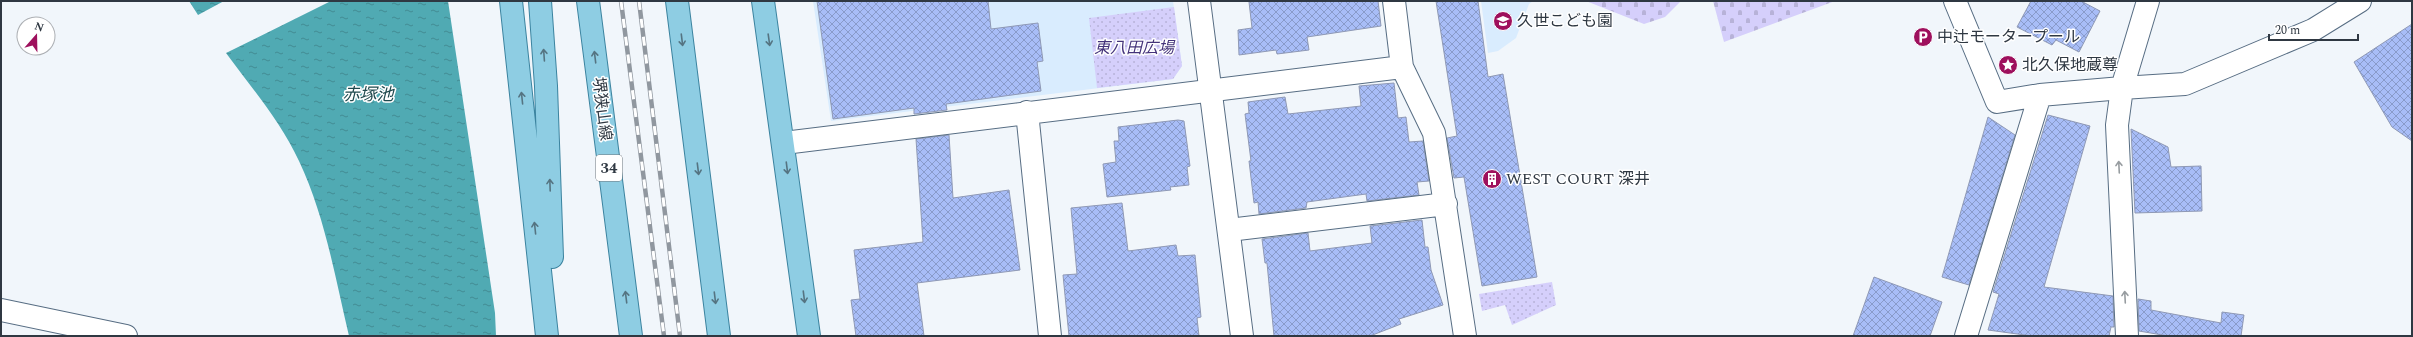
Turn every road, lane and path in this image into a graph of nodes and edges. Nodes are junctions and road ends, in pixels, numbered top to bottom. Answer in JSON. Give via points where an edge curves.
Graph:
{"nodes":[{"id":1,"x":511,"y":1,"type":"edge"},
{"id":2,"x":540,"y":1,"type":"edge"},
{"id":3,"x":588,"y":1,"type":"edge"},
{"id":4,"x":677,"y":1,"type":"edge"},
{"id":5,"x":764,"y":1,"type":"edge"},
{"id":6,"x":1198,"y":1,"type":"edge"},
{"id":7,"x":1394,"y":1,"type":"edge"},
{"id":8,"x":1955,"y":1,"type":"edge"},
{"id":9,"x":2148,"y":1,"type":"edge"},
{"id":10,"x":2360,"y":1,"type":"edge"},
{"id":11,"x":1402,"y":67,"type":"junction"},
{"id":12,"x":2122,"y":88,"type":"junction"},
{"id":13,"x":1210,"y":89,"type":"junction"},
{"id":14,"x":2040,"y":95,"type":"junction"},
{"id":15,"x":1027,"y":112,"type":"junction"},
{"id":16,"x":784,"y":143,"type":"junction"},
{"id":17,"x":1446,"y":204,"type":"junction"},
{"id":18,"x":1228,"y":230,"type":"junction"},
{"id":19,"x":1,"y":310,"type":"edge"},
{"id":20,"x":126,"y":336,"type":"edge"},
{"id":21,"x":547,"y":336,"type":"edge"},
{"id":22,"x":554,"y":336,"type":"edge"},
{"id":23,"x":631,"y":336,"type":"edge"},
{"id":24,"x":719,"y":336,"type":"edge"},
{"id":25,"x":808,"y":336,"type":"edge"},
{"id":26,"x":1050,"y":336,"type":"edge"},
{"id":27,"x":1242,"y":336,"type":"edge"},
{"id":28,"x":1465,"y":336,"type":"edge"},
{"id":29,"x":1966,"y":336,"type":"edge"},
{"id":30,"x":2127,"y":336,"type":"edge"}],
"edges":[{"from":21,"to":1,"type":"main road","one_way":true},
{"from":22,"to":2,"type":"main road","one_way":true,"via":[[546,86]]},
{"from":23,"to":3,"type":"main road","name":"堺狭山線","number":"34","one_way":true},
{"from":4,"to":24,"type":"main road","one_way":true},
{"from":5,"to":16,"type":"main road","one_way":true},
{"from":6,"to":13,"type":"street"},
{"from":7,"to":11,"type":"street"},
{"from":8,"to":14,"type":"street","via":[[1997,102]]},
{"from":9,"to":12,"type":"street"},
{"from":10,"to":12,"type":"street","via":[[2313,30],[2185,84]]},
{"from":11,"to":13,"type":"street"},
{"from":11,"to":17,"type":"street","via":[[1434,133]]},
{"from":12,"to":14,"type":"street"},
{"from":30,"to":12,"type":"street","one_way":true,"via":[[2117,125]]},
{"from":13,"to":15,"type":"street"},
{"from":13,"to":18,"type":"street"},
{"from":14,"to":29,"type":"street"},
{"from":15,"to":16,"type":"street"},
{"from":15,"to":26,"type":"street"},
{"from":16,"to":25,"type":"main road","one_way":true},
{"from":17,"to":18,"type":"street"},
{"from":17,"to":28,"type":"street"},
{"from":18,"to":27,"type":"street"},
{"from":19,"to":20,"type":"street"}]}
